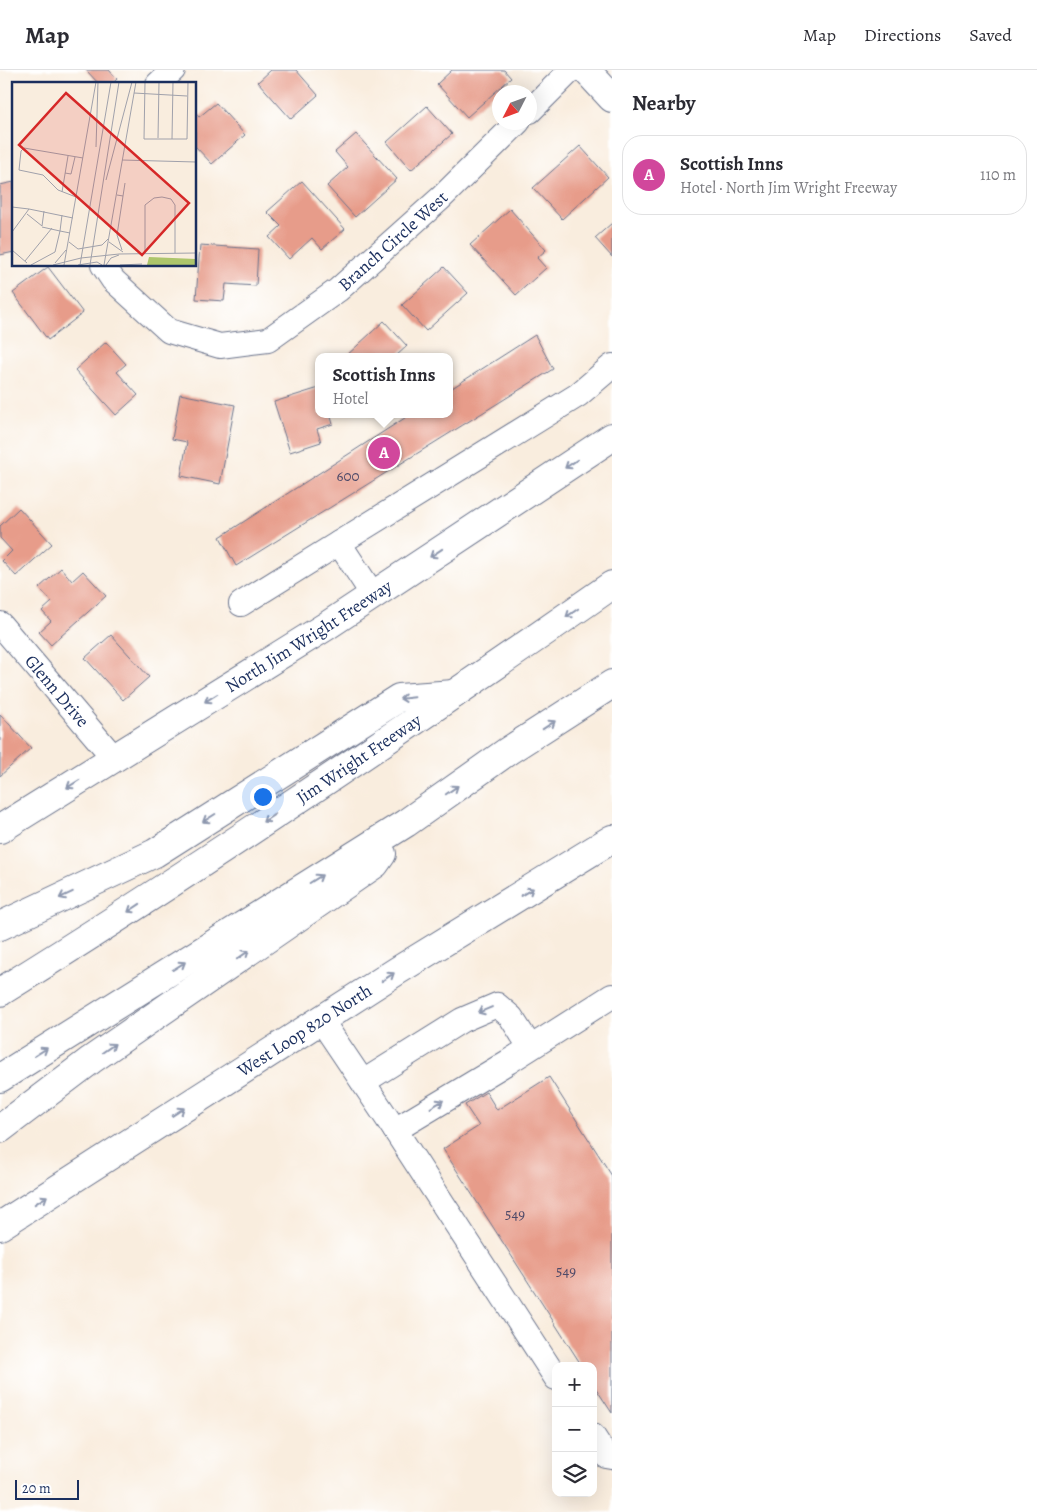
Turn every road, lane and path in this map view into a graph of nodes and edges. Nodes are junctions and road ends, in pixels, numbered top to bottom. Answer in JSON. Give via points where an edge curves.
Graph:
{"nodes":[{"id":1,"x":173,"y":70,"type":"edge"},
{"id":2,"x":571,"y":70,"type":"edge"},
{"id":3,"x":160,"y":82,"type":"edge"},
{"id":4,"x":537,"y":104,"type":"edge"},
{"id":5,"x":510,"y":130,"type":"edge"},
{"id":6,"x":104,"y":266,"type":"edge"},
{"id":7,"x":612,"y":366,"type":"edge"},
{"id":8,"x":612,"y":437,"type":"edge"},
{"id":9,"x":339,"y":543,"type":"junction"},
{"id":10,"x":612,"y":585,"type":"edge"},
{"id":11,"x":373,"y":595,"type":"junction"},
{"id":12,"x":241,"y":604,"type":"dead end"},
{"id":13,"x":0,"y":624,"type":"edge"},
{"id":14,"x":612,"y":684,"type":"edge"},
{"id":15,"x":455,"y":694,"type":"junction"},
{"id":16,"x":114,"y":758,"type":"junction"},
{"id":17,"x":406,"y":822,"type":"junction"},
{"id":18,"x":0,"y":829,"type":"edge"},
{"id":19,"x":612,"y":839,"type":"edge"},
{"id":20,"x":0,"y":926,"type":"edge"},
{"id":21,"x":0,"y":992,"type":"edge"},
{"id":22,"x":612,"y":996,"type":"edge"},
{"id":23,"x":321,"y":1020,"type":"junction"},
{"id":24,"x":530,"y":1047,"type":"junction"},
{"id":25,"x":0,"y":1078,"type":"edge"},
{"id":26,"x":363,"y":1082,"type":"junction"},
{"id":27,"x":0,"y":1129,"type":"edge"},
{"id":28,"x":395,"y":1130,"type":"junction"},
{"id":29,"x":0,"y":1226,"type":"edge"},
{"id":30,"x":552,"y":1372,"type":"edge"},
{"id":31,"x":597,"y":1442,"type":"edge"},
{"id":32,"x":612,"y":1457,"type":"edge"}],
"edges":[{"from":1,"to":3,"type":"street"},
{"from":2,"to":4,"type":"street"},
{"from":5,"to":6,"type":"street","name":"Branch Circle West","via":[[441,198],[338,290],[268,340],[220,346],[169,331],[114,280]]},
{"from":7,"to":9,"type":"street","via":[[578,395]]},
{"from":8,"to":11,"type":"main road","name":"North Jim Wright Freeway","one_way":true},
{"from":9,"to":11,"type":"street"},
{"from":9,"to":12,"type":"street"},
{"from":10,"to":15,"type":"main road","name":"Jim Wright Freeway","one_way":true},
{"from":11,"to":16,"type":"main road","name":"North Jim Wright Freeway","one_way":true},
{"from":13,"to":16,"type":"street","name":"Glenn Drive"},
{"from":17,"to":14,"type":"main road","one_way":true},
{"from":15,"to":20,"type":"main road","one_way":true,"via":[[399,698],[154,853]]},
{"from":15,"to":21,"type":"main road","name":"Jim Wright Freeway","one_way":true,"via":[[114,921]]},
{"from":16,"to":18,"type":"main road","name":"North Jim Wright Freeway","one_way":true},
{"from":25,"to":17,"type":"main road","one_way":true},
{"from":27,"to":17,"type":"main road","one_way":true,"via":[[91,1060],[374,864]]},
{"from":23,"to":19,"type":"main road","name":"West Loop 820 North","one_way":true},
{"from":22,"to":24,"type":"street"},
{"from":23,"to":26,"type":"street"},
{"from":29,"to":23,"type":"main road","name":"West Loop 820 North","one_way":true},
{"from":24,"to":26,"type":"street","one_way":true,"via":[[511,1018],[497,1006],[462,1020]]},
{"from":28,"to":24,"type":"street","one_way":true},
{"from":26,"to":28,"type":"street"},
{"from":28,"to":30,"type":"street"},
{"from":31,"to":32,"type":"street","via":[[606,1456]]}]}
